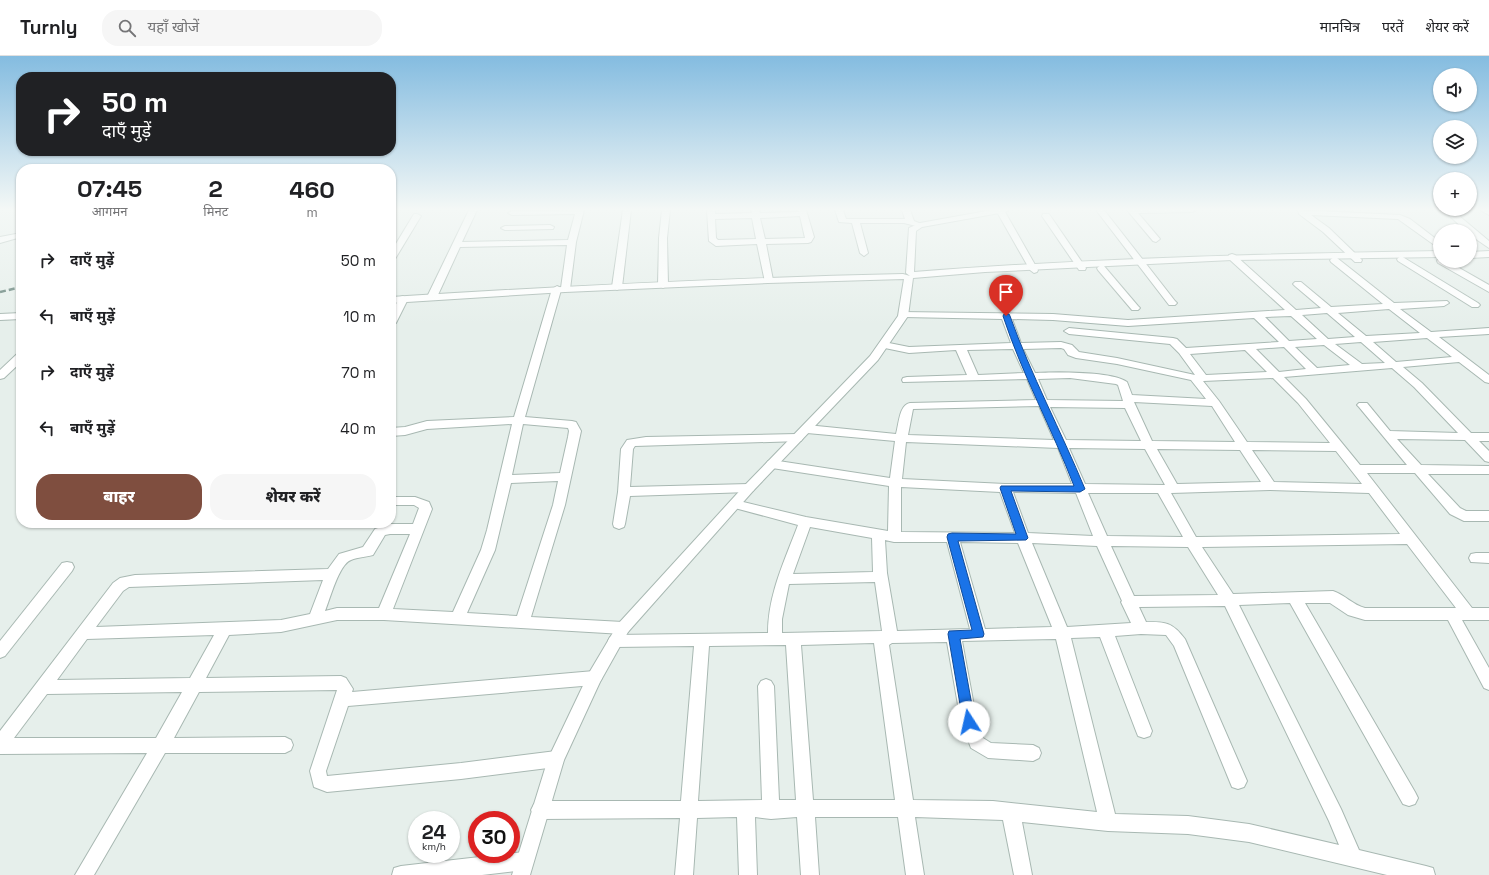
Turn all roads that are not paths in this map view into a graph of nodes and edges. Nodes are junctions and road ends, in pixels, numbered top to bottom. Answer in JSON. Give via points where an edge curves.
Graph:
{"nodes":[{"id":1,"x":455,"y":248,"type":"edge"},
{"id":2,"x":571,"y":248,"type":"edge"},
{"id":3,"x":623,"y":248,"type":"edge"},
{"id":4,"x":663,"y":248,"type":"edge"},
{"id":5,"x":762,"y":248,"type":"edge"},
{"id":6,"x":863,"y":248,"type":"edge"},
{"id":7,"x":911,"y":248,"type":"edge"},
{"id":8,"x":1022,"y":248,"type":"edge"},
{"id":9,"x":1068,"y":248,"type":"edge"},
{"id":10,"x":1130,"y":248,"type":"edge"},
{"id":11,"x":1346,"y":248,"type":"edge"},
{"id":12,"x":864,"y":253,"type":"dead end"},
{"id":13,"x":1489,"y":254,"type":"edge"},
{"id":14,"x":1477,"y":255,"type":"edge"},
{"id":15,"x":1355,"y":257,"type":"junction"},
{"id":16,"x":1433,"y":258,"type":"edge"},
{"id":17,"x":1433,"y":258,"type":"edge"},
{"id":18,"x":1401,"y":259,"type":"junction"},
{"id":19,"x":1234,"y":260,"type":"junction"},
{"id":20,"x":1334,"y":260,"type":"junction"},
{"id":21,"x":1143,"y":264,"type":"junction"},
{"id":22,"x":1081,"y":267,"type":"junction"},
{"id":23,"x":1101,"y":268,"type":"junction"},
{"id":24,"x":1455,"y":268,"type":"edge"},
{"id":25,"x":1033,"y":269,"type":"junction"},
{"id":26,"x":910,"y":276,"type":"junction"},
{"id":27,"x":768,"y":280,"type":"junction"},
{"id":28,"x":1298,"y":284,"type":"dead end"},
{"id":29,"x":663,"y":285,"type":"junction"},
{"id":30,"x":618,"y":287,"type":"junction"},
{"id":31,"x":561,"y":289,"type":"junction"},
{"id":32,"x":1489,"y":289,"type":"edge"},
{"id":33,"x":432,"y":297,"type":"junction"},
{"id":34,"x":404,"y":299,"type":"junction"},
{"id":35,"x":396,"y":300,"type":"edge"},
{"id":36,"x":1172,"y":303,"type":"dead end"},
{"id":37,"x":1444,"y":303,"type":"dead end"},
{"id":38,"x":1475,"y":305,"type":"dead end"},
{"id":39,"x":1391,"y":306,"type":"junction"},
{"id":40,"x":1135,"y":308,"type":"dead end"},
{"id":41,"x":1329,"y":310,"type":"junction"},
{"id":42,"x":1293,"y":312,"type":"junction"},
{"id":43,"x":396,"y":314,"type":"edge"},
{"id":44,"x":904,"y":314,"type":"junction"},
{"id":45,"x":1256,"y":314,"type":"junction"},
{"id":46,"x":16,"y":316,"type":"edge"},
{"id":47,"x":1006,"y":316,"type":"junction"},
{"id":48,"x":0,"y":317,"type":"edge"},
{"id":49,"x":1069,"y":331,"type":"dead end"},
{"id":50,"x":1489,"y":331,"type":"edge"},
{"id":51,"x":1428,"y":335,"type":"junction"},
{"id":52,"x":1364,"y":339,"type":"junction"},
{"id":53,"x":1325,"y":341,"type":"junction"},
{"id":54,"x":1286,"y":343,"type":"junction"},
{"id":55,"x":884,"y":345,"type":"junction"},
{"id":56,"x":1017,"y":346,"type":"junction"},
{"id":57,"x":1247,"y":346,"type":"junction"},
{"id":58,"x":960,"y":347,"type":"junction"},
{"id":59,"x":1183,"y":351,"type":"junction"},
{"id":60,"x":1463,"y":359,"type":"junction"},
{"id":61,"x":16,"y":361,"type":"edge"},
{"id":62,"x":1394,"y":365,"type":"junction"},
{"id":63,"x":1360,"y":368,"type":"junction"},
{"id":64,"x":1315,"y":372,"type":"junction"},
{"id":65,"x":1275,"y":375,"type":"junction"},
{"id":66,"x":0,"y":376,"type":"edge"},
{"id":67,"x":1487,"y":376,"type":"edge"},
{"id":68,"x":1030,"y":377,"type":"junction"},
{"id":69,"x":974,"y":378,"type":"junction"},
{"id":70,"x":1199,"y":378,"type":"junction"},
{"id":71,"x":907,"y":380,"type":"dead end"},
{"id":72,"x":1128,"y":402,"type":"junction"},
{"id":73,"x":1042,"y":403,"type":"junction"},
{"id":74,"x":1215,"y":403,"type":"junction"},
{"id":75,"x":1363,"y":405,"type":"dead end"},
{"id":76,"x":518,"y":420,"type":"junction"},
{"id":77,"x":396,"y":432,"type":"edge"},
{"id":78,"x":802,"y":433,"type":"junction"},
{"id":79,"x":1387,"y":435,"type":"junction"},
{"id":80,"x":1470,"y":436,"type":"junction"},
{"id":81,"x":1489,"y":437,"type":"edge"},
{"id":82,"x":901,"y":438,"type":"junction"},
{"id":83,"x":1062,"y":444,"type":"junction"},
{"id":84,"x":1148,"y":444,"type":"junction"},
{"id":85,"x":1244,"y":446,"type":"junction"},
{"id":86,"x":1339,"y":447,"type":"junction"},
{"id":87,"x":1489,"y":458,"type":"edge"},
{"id":88,"x":772,"y":464,"type":"junction"},
{"id":89,"x":1417,"y":468,"type":"junction"},
{"id":90,"x":1357,"y":469,"type":"junction"},
{"id":91,"x":1489,"y":470,"type":"edge"},
{"id":92,"x":565,"y":477,"type":"junction"},
{"id":93,"x":506,"y":479,"type":"junction"},
{"id":94,"x":895,"y":483,"type":"junction"},
{"id":95,"x":1270,"y":486,"type":"junction"},
{"id":96,"x":749,"y":488,"type":"junction"},
{"id":97,"x":1005,"y":488,"type":"junction"},
{"id":98,"x":1168,"y":488,"type":"junction"},
{"id":99,"x":1080,"y":489,"type":"junction"},
{"id":100,"x":1372,"y":489,"type":"junction"},
{"id":101,"x":624,"y":492,"type":"junction"},
{"id":102,"x":396,"y":501,"type":"edge"},
{"id":103,"x":735,"y":504,"type":"junction"},
{"id":104,"x":1489,"y":516,"type":"edge"},
{"id":105,"x":806,"y":522,"type":"junction"},
{"id":106,"x":619,"y":524,"type":"dead end"},
{"id":107,"x":418,"y":529,"type":"junction"},
{"id":108,"x":878,"y":535,"type":"junction"},
{"id":109,"x":894,"y":537,"type":"junction"},
{"id":110,"x":952,"y":537,"type":"junction"},
{"id":111,"x":1023,"y":538,"type":"junction"},
{"id":112,"x":1411,"y":539,"type":"junction"},
{"id":113,"x":1102,"y":541,"type":"junction"},
{"id":114,"x":1192,"y":542,"type":"junction"},
{"id":115,"x":67,"y":567,"type":"dead end"},
{"id":116,"x":332,"y":574,"type":"junction"},
{"id":117,"x":881,"y":577,"type":"junction"},
{"id":118,"x":785,"y":579,"type":"junction"},
{"id":119,"x":1294,"y":597,"type":"junction"},
{"id":120,"x":1229,"y":600,"type":"junction"},
{"id":121,"x":1128,"y":602,"type":"junction"},
{"id":122,"x":384,"y":614,"type":"junction"},
{"id":123,"x":1452,"y":614,"type":"junction"},
{"id":124,"x":1468,"y":614,"type":"junction"},
{"id":125,"x":1489,"y":614,"type":"edge"},
{"id":126,"x":315,"y":619,"type":"junction"},
{"id":127,"x":456,"y":619,"type":"junction"},
{"id":128,"x":522,"y":622,"type":"junction"},
{"id":129,"x":623,"y":628,"type":"junction"},
{"id":130,"x":1141,"y":628,"type":"junction"},
{"id":131,"x":225,"y":629,"type":"junction"},
{"id":132,"x":1105,"y":630,"type":"junction"},
{"id":133,"x":1062,"y":632,"type":"junction"},
{"id":134,"x":84,"y":633,"type":"junction"},
{"id":135,"x":953,"y":634,"type":"junction"},
{"id":136,"x":979,"y":634,"type":"junction"},
{"id":137,"x":890,"y":636,"type":"junction"},
{"id":138,"x":775,"y":639,"type":"junction"},
{"id":139,"x":793,"y":639,"type":"junction"},
{"id":140,"x":702,"y":640,"type":"junction"},
{"id":141,"x":615,"y":641,"type":"junction"},
{"id":142,"x":0,"y":652,"type":"edge"},
{"id":143,"x":1485,"y":667,"type":"edge"},
{"id":144,"x":594,"y":678,"type":"junction"},
{"id":145,"x":1489,"y":683,"type":"edge"},
{"id":146,"x":194,"y":686,"type":"junction"},
{"id":147,"x":766,"y":686,"type":"dead end"},
{"id":148,"x":44,"y":687,"type":"junction"},
{"id":149,"x":342,"y":700,"type":"junction"},
{"id":150,"x":1144,"y":731,"type":"dead end"},
{"id":151,"x":0,"y":745,"type":"edge"},
{"id":152,"x":161,"y":745,"type":"junction"},
{"id":153,"x":286,"y":745,"type":"dead end"},
{"id":154,"x":1033,"y":753,"type":"dead end"},
{"id":155,"x":556,"y":759,"type":"junction"},
{"id":156,"x":1238,"y":781,"type":"dead end"},
{"id":157,"x":1409,"y":798,"type":"dead end"},
{"id":158,"x":904,"y":808,"type":"junction"},
{"id":159,"x":688,"y":809,"type":"junction"},
{"id":160,"x":540,"y":810,"type":"junction"},
{"id":161,"x":746,"y":810,"type":"junction"},
{"id":162,"x":771,"y":810,"type":"junction"},
{"id":163,"x":806,"y":810,"type":"junction"},
{"id":164,"x":1010,"y":813,"type":"junction"},
{"id":165,"x":1108,"y":822,"type":"junction"},
{"id":166,"x":1353,"y":857,"type":"junction"},
{"id":167,"x":522,"y":868,"type":"edge"},
{"id":168,"x":1393,"y":871,"type":"edge"},
{"id":169,"x":84,"y":875,"type":"edge"},
{"id":170,"x":405,"y":875,"type":"edge"},
{"id":171,"x":684,"y":875,"type":"edge"},
{"id":172,"x":748,"y":875,"type":"edge"},
{"id":173,"x":810,"y":875,"type":"edge"},
{"id":174,"x":915,"y":875,"type":"edge"},
{"id":175,"x":1023,"y":875,"type":"edge"},
{"id":176,"x":1426,"y":875,"type":"edge"}],
"edges":[{"from":1,"to":33,"type":"street"},
{"from":2,"to":31,"type":"street"},
{"from":3,"to":30,"type":"street"},
{"from":4,"to":29,"type":"street"},
{"from":5,"to":27,"type":"street"},
{"from":6,"to":12,"type":"street"},
{"from":7,"to":26,"type":"street"},
{"from":8,"to":25,"type":"street"},
{"from":9,"to":22,"type":"street"},
{"from":10,"to":21,"type":"street"},
{"from":11,"to":15,"type":"street"},
{"from":13,"to":14,"type":"street"},
{"from":15,"to":16,"type":"street"},
{"from":15,"to":18,"type":"street"},
{"from":15,"to":19,"type":"street"},
{"from":15,"to":20,"type":"street"},
{"from":17,"to":18,"type":"street"},
{"from":18,"to":38,"type":"street"},
{"from":19,"to":20,"type":"street"},
{"from":19,"to":21,"type":"street"},
{"from":19,"to":42,"type":"street"},
{"from":20,"to":39,"type":"street"},
{"from":21,"to":22,"type":"street"},
{"from":21,"to":23,"type":"street"},
{"from":21,"to":36,"type":"street"},
{"from":22,"to":23,"type":"street"},
{"from":22,"to":25,"type":"street"},
{"from":23,"to":40,"type":"street"},
{"from":24,"to":32,"type":"street"},
{"from":25,"to":26,"type":"street"},
{"from":26,"to":27,"type":"street"},
{"from":26,"to":44,"type":"street"},
{"from":27,"to":29,"type":"street"},
{"from":28,"to":41,"type":"street"},
{"from":29,"to":30,"type":"street"},
{"from":30,"to":31,"type":"street"},
{"from":31,"to":33,"type":"street"},
{"from":31,"to":76,"type":"street"},
{"from":33,"to":34,"type":"street"},
{"from":34,"to":35,"type":"street"},
{"from":34,"to":43,"type":"street"},
{"from":37,"to":39,"type":"street"},
{"from":39,"to":41,"type":"street"},
{"from":39,"to":51,"type":"street"},
{"from":41,"to":42,"type":"street"},
{"from":41,"to":52,"type":"street"},
{"from":42,"to":45,"type":"street"},
{"from":42,"to":53,"type":"street"},
{"from":44,"to":47,"type":"street"},
{"from":44,"to":55,"type":"street"},
{"from":45,"to":47,"type":"street","via":[[1128,323]]},
{"from":45,"to":54,"type":"street"},
{"from":46,"to":48,"type":"street"},
{"from":47,"to":56,"type":"street"},
{"from":49,"to":59,"type":"street","via":[[1173,341]]},
{"from":50,"to":51,"type":"street"},
{"from":51,"to":52,"type":"street"},
{"from":51,"to":60,"type":"street"},
{"from":52,"to":53,"type":"street"},
{"from":52,"to":62,"type":"street"},
{"from":53,"to":54,"type":"street"},
{"from":53,"to":63,"type":"street"},
{"from":54,"to":57,"type":"street"},
{"from":54,"to":64,"type":"street"},
{"from":55,"to":58,"type":"street","via":[[912,350]]},
{"from":55,"to":78,"type":"street"},
{"from":56,"to":58,"type":"street"},
{"from":56,"to":68,"type":"street"},
{"from":56,"to":70,"type":"street","via":[[1066,346],[1076,355]]},
{"from":57,"to":59,"type":"street"},
{"from":57,"to":65,"type":"street"},
{"from":58,"to":69,"type":"street"},
{"from":59,"to":70,"type":"street"},
{"from":60,"to":62,"type":"street"},
{"from":60,"to":67,"type":"street"},
{"from":61,"to":66,"type":"street"},
{"from":62,"to":63,"type":"street"},
{"from":62,"to":80,"type":"street"},
{"from":63,"to":64,"type":"street"},
{"from":64,"to":65,"type":"street"},
{"from":65,"to":70,"type":"street"},
{"from":65,"to":86,"type":"street","via":[[1302,401]]},
{"from":68,"to":69,"type":"street"},
{"from":68,"to":72,"type":"street","via":[[1070,375],[1119,381],[1123,384]]},
{"from":68,"to":73,"type":"street"},
{"from":69,"to":71,"type":"street"},
{"from":70,"to":74,"type":"street"},
{"from":72,"to":73,"type":"street"},
{"from":72,"to":74,"type":"street"},
{"from":72,"to":84,"type":"street"},
{"from":73,"to":82,"type":"street","via":[[911,405],[908,408]]},
{"from":73,"to":83,"type":"street"},
{"from":74,"to":85,"type":"street"},
{"from":75,"to":79,"type":"street"},
{"from":76,"to":77,"type":"street","via":[[432,425]]},
{"from":76,"to":92,"type":"street","via":[[572,425],[575,431]]},
{"from":76,"to":93,"type":"street"},
{"from":78,"to":82,"type":"street"},
{"from":78,"to":88,"type":"street"},
{"from":78,"to":101,"type":"street","via":[[634,442],[627,448]]},
{"from":79,"to":80,"type":"street"},
{"from":79,"to":89,"type":"street"},
{"from":80,"to":81,"type":"street"},
{"from":80,"to":87,"type":"street"},
{"from":82,"to":83,"type":"street"},
{"from":82,"to":94,"type":"street"},
{"from":83,"to":84,"type":"street"},
{"from":83,"to":99,"type":"street"},
{"from":84,"to":85,"type":"street"},
{"from":84,"to":98,"type":"street"},
{"from":85,"to":86,"type":"street"},
{"from":85,"to":95,"type":"street"},
{"from":86,"to":90,"type":"street"},
{"from":88,"to":94,"type":"street"},
{"from":88,"to":96,"type":"street"},
{"from":89,"to":90,"type":"street"},
{"from":89,"to":91,"type":"street"},
{"from":89,"to":104,"type":"street","via":[[1459,514]]},
{"from":90,"to":100,"type":"street"},
{"from":92,"to":93,"type":"street"},
{"from":92,"to":128,"type":"street","via":[[559,505]]},
{"from":93,"to":127,"type":"street","via":[[488,550]]},
{"from":94,"to":97,"type":"street"},
{"from":94,"to":109,"type":"street"},
{"from":95,"to":98,"type":"street"},
{"from":95,"to":100,"type":"street"},
{"from":96,"to":101,"type":"street"},
{"from":96,"to":103,"type":"street"},
{"from":97,"to":99,"type":"street"},
{"from":97,"to":111,"type":"street"},
{"from":98,"to":99,"type":"street"},
{"from":98,"to":114,"type":"street"},
{"from":99,"to":113,"type":"street"},
{"from":100,"to":112,"type":"street"},
{"from":101,"to":106,"type":"street"},
{"from":102,"to":107,"type":"street","via":[[425,505],[426,509]]},
{"from":103,"to":105,"type":"street"},
{"from":103,"to":129,"type":"street"},
{"from":105,"to":108,"type":"street"},
{"from":105,"to":118,"type":"street"},
{"from":107,"to":116,"type":"street","via":[[390,529],[380,532],[368,551],[345,556]]},
{"from":107,"to":122,"type":"street"},
{"from":108,"to":109,"type":"street"},
{"from":108,"to":117,"type":"street"},
{"from":109,"to":110,"type":"street"},
{"from":110,"to":111,"type":"street"},
{"from":110,"to":136,"type":"street"},
{"from":111,"to":113,"type":"street"},
{"from":111,"to":133,"type":"street"},
{"from":112,"to":114,"type":"street"},
{"from":112,"to":124,"type":"street"},
{"from":113,"to":114,"type":"street"},
{"from":113,"to":121,"type":"street"},
{"from":114,"to":120,"type":"street"},
{"from":115,"to":142,"type":"street"},
{"from":116,"to":126,"type":"street"},
{"from":116,"to":134,"type":"street","via":[[129,581],[118,587]]},
{"from":117,"to":118,"type":"street"},
{"from":117,"to":137,"type":"street"},
{"from":118,"to":138,"type":"street","via":[[780,590],[775,618]]},
{"from":119,"to":120,"type":"street"},
{"from":119,"to":123,"type":"street","via":[[1334,596],[1354,611],[1365,614]]},
{"from":119,"to":157,"type":"street"},
{"from":120,"to":121,"type":"street"},
{"from":120,"to":166,"type":"street","via":[[1335,815]]},
{"from":121,"to":130,"type":"street"},
{"from":122,"to":126,"type":"street","via":[[342,614]]},
{"from":122,"to":127,"type":"street"},
{"from":123,"to":124,"type":"street"},
{"from":123,"to":143,"type":"street"},
{"from":124,"to":125,"type":"street"},
{"from":126,"to":131,"type":"street","via":[[281,626]]},
{"from":127,"to":128,"type":"street"},
{"from":128,"to":129,"type":"street"},
{"from":129,"to":141,"type":"street"},
{"from":130,"to":132,"type":"street"},
{"from":130,"to":156,"type":"street","via":[[1164,628],[1176,636]]},
{"from":131,"to":134,"type":"street"},
{"from":131,"to":146,"type":"street"},
{"from":132,"to":133,"type":"street"},
{"from":132,"to":150,"type":"street"},
{"from":133,"to":136,"type":"street"},
{"from":133,"to":165,"type":"street"},
{"from":134,"to":148,"type":"street"},
{"from":135,"to":136,"type":"street"},
{"from":135,"to":137,"type":"street"},
{"from":135,"to":154,"type":"street","via":[[969,722],[977,744],[988,750]]},
{"from":137,"to":139,"type":"street"},
{"from":137,"to":158,"type":"street","via":[[881,643]]},
{"from":138,"to":139,"type":"street"},
{"from":138,"to":140,"type":"street"},
{"from":139,"to":163,"type":"street"},
{"from":140,"to":141,"type":"street"},
{"from":140,"to":159,"type":"street"},
{"from":141,"to":144,"type":"street"},
{"from":143,"to":145,"type":"street"},
{"from":144,"to":149,"type":"street"},
{"from":144,"to":155,"type":"street"},
{"from":146,"to":148,"type":"street"},
{"from":146,"to":149,"type":"street","via":[[341,683],[344,689]]},
{"from":146,"to":152,"type":"street"},
{"from":147,"to":162,"type":"street"},
{"from":148,"to":151,"type":"street"},
{"from":149,"to":155,"type":"street","via":[[318,771],[320,781],[327,784]]},
{"from":151,"to":152,"type":"street"},
{"from":152,"to":153,"type":"street"},
{"from":152,"to":169,"type":"street"},
{"from":155,"to":160,"type":"street"},
{"from":158,"to":163,"type":"street"},
{"from":158,"to":164,"type":"street","via":[[993,810]]},
{"from":158,"to":174,"type":"street"},
{"from":159,"to":160,"type":"street"},
{"from":159,"to":161,"type":"street"},
{"from":159,"to":171,"type":"street"},
{"from":160,"to":167,"type":"street"},
{"from":161,"to":162,"type":"street"},
{"from":161,"to":172,"type":"street"},
{"from":162,"to":163,"type":"street"},
{"from":163,"to":173,"type":"street"},
{"from":164,"to":165,"type":"street"},
{"from":164,"to":175,"type":"street"},
{"from":165,"to":166,"type":"street","via":[[1213,828],[1249,833]]},
{"from":166,"to":168,"type":"street"},
{"from":167,"to":170,"type":"street"},
{"from":168,"to":176,"type":"street"}]}
